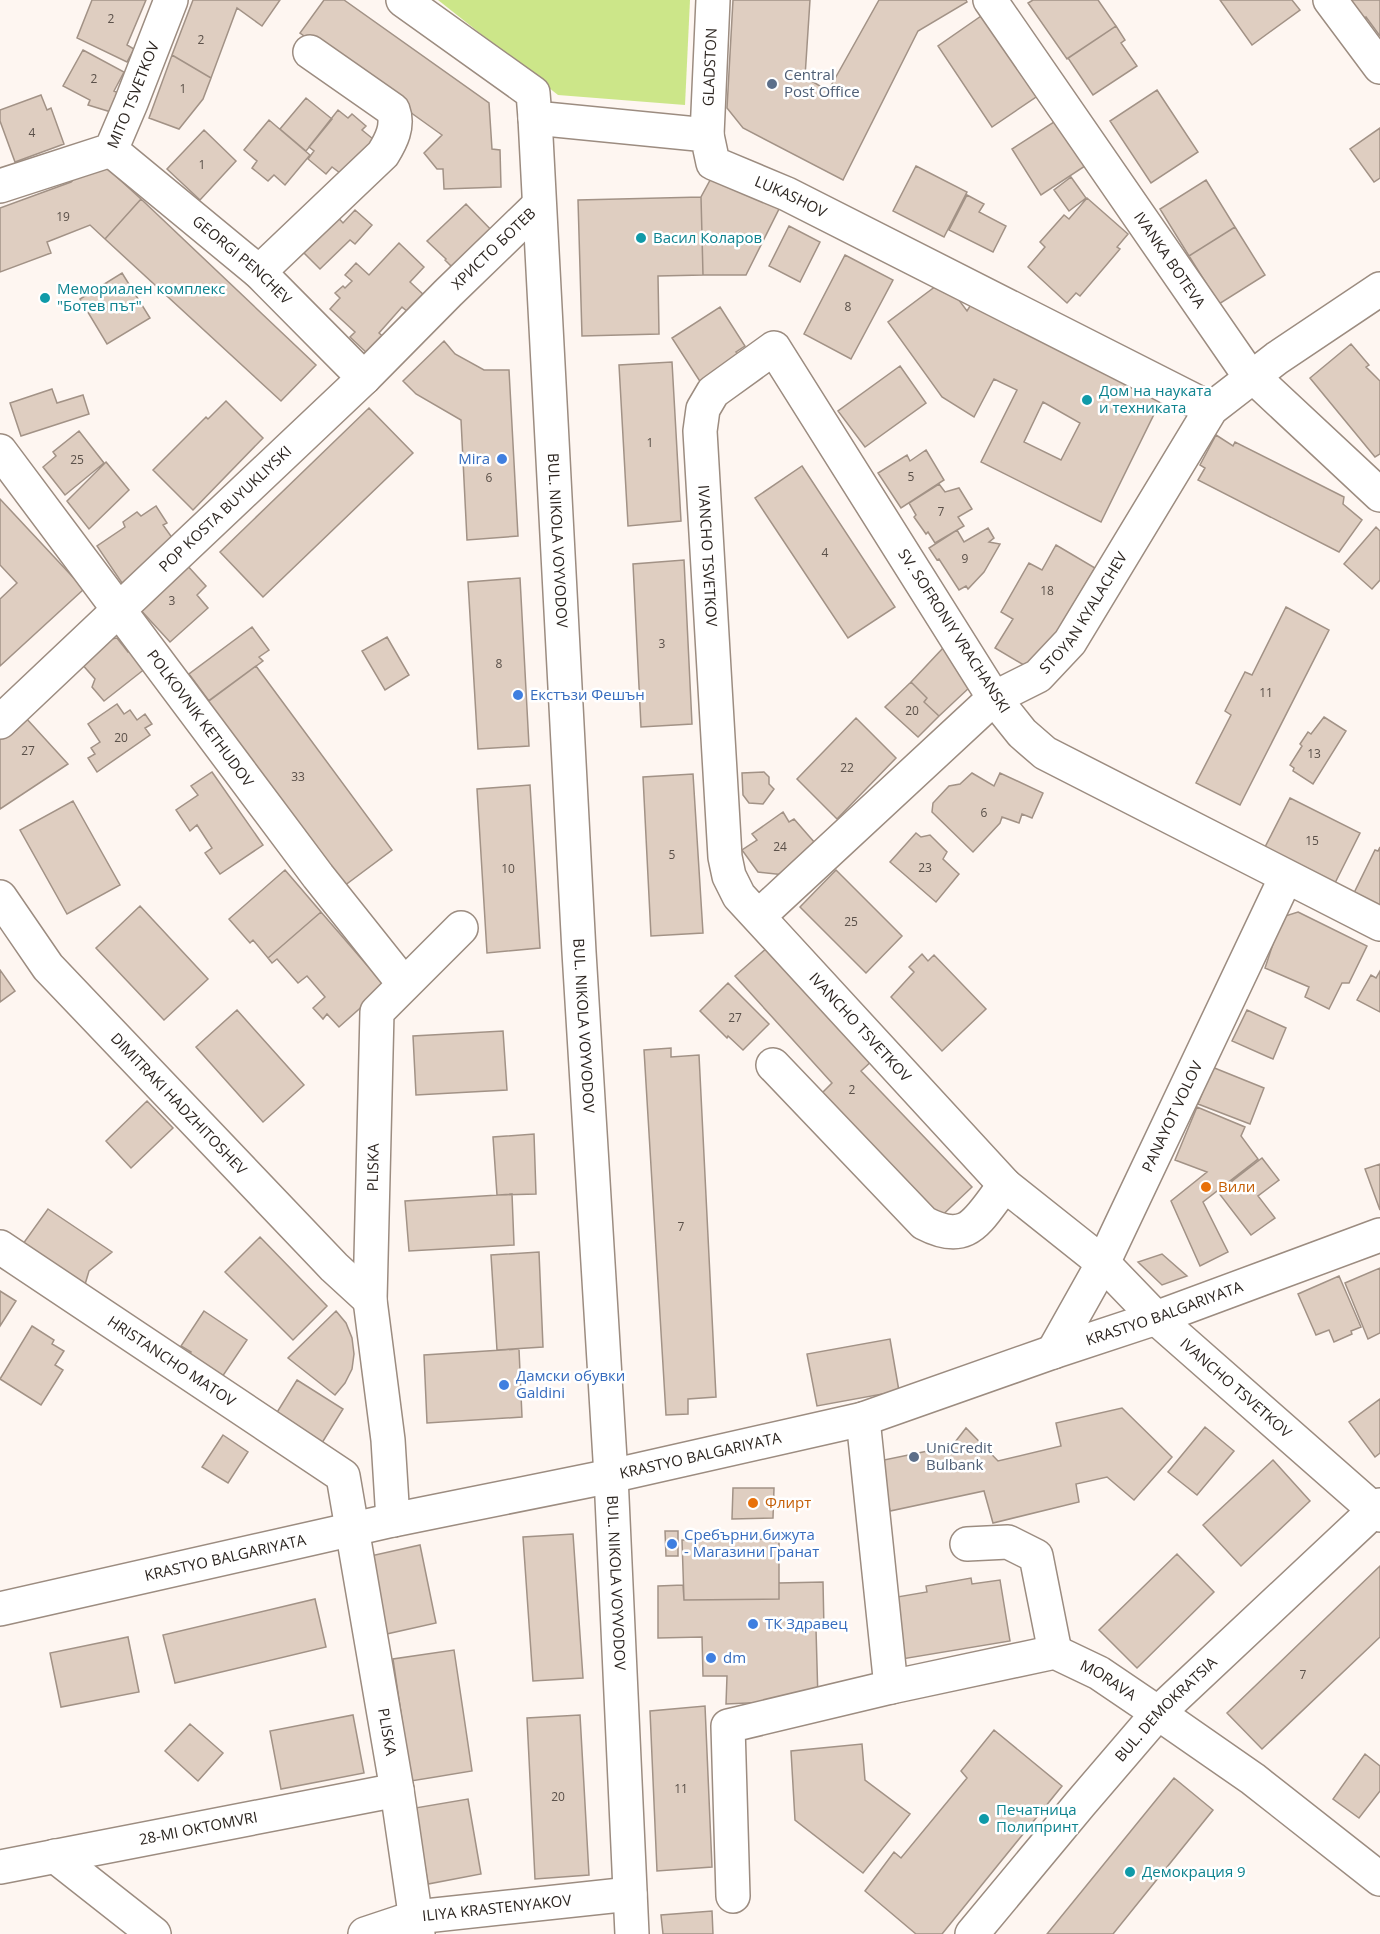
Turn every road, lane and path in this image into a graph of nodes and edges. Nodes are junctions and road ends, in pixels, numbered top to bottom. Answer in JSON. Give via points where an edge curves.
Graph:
{"nodes":[{"id":1,"x":171,"y":0,"type":"edge"},
{"id":2,"x":403,"y":0,"type":"edge"},
{"id":3,"x":713,"y":0,"type":"edge"},
{"id":4,"x":990,"y":0,"type":"edge"},
{"id":5,"x":1330,"y":0,"type":"edge"},
{"id":6,"x":310,"y":52,"type":"dead end"},
{"id":7,"x":1380,"y":67,"type":"edge"},
{"id":8,"x":535,"y":118,"type":"junction"},
{"id":9,"x":707,"y":135,"type":"junction"},
{"id":10,"x":111,"y":150,"type":"junction"},
{"id":11,"x":0,"y":186,"type":"edge"},
{"id":12,"x":539,"y":206,"type":"junction"},
{"id":13,"x":260,"y":272,"type":"junction"},
{"id":14,"x":1380,"y":289,"type":"edge"},
{"id":15,"x":448,"y":293,"type":"joint"},
{"id":16,"x":734,"y":376,"type":"joint"},
{"id":17,"x":1252,"y":377,"type":"junction"},
{"id":18,"x":364,"y":378,"type":"junction"},
{"id":19,"x":1211,"y":409,"type":"junction"},
{"id":20,"x":0,"y":451,"type":"edge"},
{"id":21,"x":1380,"y":495,"type":"edge"},
{"id":22,"x":120,"y":610,"type":"junction"},
{"id":23,"x":994,"y":698,"type":"junction"},
{"id":24,"x":0,"y":722,"type":"edge"},
{"id":25,"x":1286,"y":877,"type":"junction"},
{"id":26,"x":0,"y":897,"type":"edge"},
{"id":27,"x":759,"y":916,"type":"junction"},
{"id":28,"x":1380,"y":924,"type":"edge"},
{"id":29,"x":461,"y":928,"type":"dead end"},
{"id":30,"x":404,"y":984,"type":"junction"},
{"id":31,"x":773,"y":1065,"type":"dead end"},
{"id":32,"x":1005,"y":1185,"type":"junction"},
{"id":33,"x":1380,"y":1235,"type":"edge"},
{"id":34,"x":0,"y":1247,"type":"edge"},
{"id":35,"x":1103,"y":1263,"type":"junction"},
{"id":36,"x":370,"y":1300,"type":"junction"},
{"id":37,"x":1156,"y":1318,"type":"junction"},
{"id":38,"x":1053,"y":1352,"type":"junction"},
{"id":39,"x":863,"y":1419,"type":"junction"},
{"id":40,"x":343,"y":1476,"type":"junction"},
{"id":41,"x":610,"y":1476,"type":"junction"},
{"id":42,"x":1378,"y":1510,"type":"edge"},
{"id":43,"x":393,"y":1520,"type":"junction"},
{"id":44,"x":351,"y":1531,"type":"junction"},
{"id":45,"x":967,"y":1544,"type":"dead end"},
{"id":46,"x":0,"y":1581,"type":"edge"},
{"id":47,"x":14,"y":1606,"type":"edge"},
{"id":48,"x":1055,"y":1652,"type":"junction"},
{"id":49,"x":891,"y":1687,"type":"junction"},
{"id":50,"x":1158,"y":1713,"type":"junction"},
{"id":51,"x":397,"y":1790,"type":"junction"},
{"id":52,"x":55,"y":1856,"type":"junction"},
{"id":53,"x":0,"y":1867,"type":"edge"},
{"id":54,"x":1380,"y":1880,"type":"edge"},
{"id":55,"x":630,"y":1894,"type":"junction"},
{"id":56,"x":733,"y":1896,"type":"dead end"},
{"id":57,"x":417,"y":1926,"type":"edge"},
{"id":58,"x":154,"y":1934,"type":"edge"},
{"id":59,"x":365,"y":1934,"type":"edge"},
{"id":60,"x":632,"y":1934,"type":"edge"},
{"id":61,"x":972,"y":1934,"type":"edge"}],
"edges":[{"from":1,"to":10,"type":"street","name":"MITO TSVETKOV"},
{"from":2,"to":8,"type":"street","via":[[533,93]]},
{"from":3,"to":9,"type":"street","name":"GLADSTON"},
{"from":4,"to":17,"type":"street","name":"IVANKA BOTEVA"},
{"from":5,"to":7,"type":"street"},
{"from":6,"to":13,"type":"street","via":[[393,110],[393,137],[383,154]]},
{"from":8,"to":9,"type":"street"},
{"from":8,"to":12,"type":"street","name":"BUL. NIKOLA VOYVODOV"},
{"from":9,"to":19,"type":"street","name":"LUKASHOV","via":[[713,163],[787,194]]},
{"from":10,"to":11,"type":"street","name":"MITO TSVETKOV"},
{"from":10,"to":13,"type":"street","name":"GEORGI PENCHEV"},
{"from":12,"to":15,"type":"street","name":"ХРИСТО БОТЕВ"},
{"from":12,"to":41,"type":"street","name":"BUL. NIKOLA VOYVODOV"},
{"from":13,"to":18,"type":"street","name":"GEORGI PENCHEV"},
{"from":14,"to":17,"type":"street","name":"STOYAN KYALACHEV"},
{"from":15,"to":18,"type":"street","name":"POP KOSTA BUYUKLIYSKI"},
{"from":16,"to":23,"type":"street","name":"SV. SOFRONIY VRACHANSKI","via":[[774,348]]},
{"from":16,"to":27,"type":"street","name":"IVANCHO TSVETKOV","via":[[713,392],[703,409],[700,430],[725,857],[729,876],[740,896]]},
{"from":17,"to":19,"type":"street","name":"STOYAN KYALACHEV"},
{"from":17,"to":21,"type":"street","name":"IVANKA BOTEVA"},
{"from":18,"to":22,"type":"street","name":"POP KOSTA BUYUKLIYSKI"},
{"from":19,"to":23,"type":"street","name":"STOYAN KYALACHEV","via":[[1070,642],[1038,676]]},
{"from":20,"to":22,"type":"street","name":"POLKOVNIK KETHUDOV"},
{"from":22,"to":24,"type":"street","name":"POP KOSTA BUYUKLIYSKI"},
{"from":22,"to":30,"type":"street","name":"POLKOVNIK KETHUDOV","via":[[318,876]]},
{"from":23,"to":25,"type":"street","name":"SV. SOFRONIY VRACHANSKI","via":[[1022,733],[1045,753]]},
{"from":23,"to":27,"type":"street","name":"STOYAN KYALACHEV"},
{"from":25,"to":28,"type":"street","name":"SV. SOFRONIY VRACHANSKI"},
{"from":25,"to":35,"type":"street","name":"PANAYOT VOLOV"},
{"from":26,"to":36,"type":"street","name":"DIMITRAKI HADZHITOSHEV","via":[[48,966],[334,1267]]},
{"from":27,"to":32,"type":"street","name":"IVANCHO TSVETKOV"},
{"from":29,"to":30,"type":"street","name":"PLISKA"},
{"from":30,"to":36,"type":"street","name":"PLISKA","via":[[377,1012]]},
{"from":31,"to":32,"type":"street","via":[[924,1223],[940,1231],[957,1233],[969,1229]]},
{"from":32,"to":35,"type":"street","name":"IVANCHO TSVETKOV"},
{"from":33,"to":37,"type":"street","name":"KRASTYO BALGARIYATA"},
{"from":34,"to":40,"type":"street","name":"HRISTANCHO MATOV"},
{"from":35,"to":37,"type":"street","name":"IVANCHO TSVETKOV"},
{"from":35,"to":38,"type":"street","name":"PANAYOT VOLOV"},
{"from":36,"to":43,"type":"street","name":"PLISKA","via":[[388,1440]]},
{"from":37,"to":38,"type":"street","name":"KRASTYO BALGARIYATA"},
{"from":37,"to":42,"type":"street","name":"IVANCHO TSVETKOV"},
{"from":38,"to":39,"type":"street","name":"KRASTYO BALGARIYATA"},
{"from":39,"to":41,"type":"street","name":"KRASTYO BALGARIYATA"},
{"from":39,"to":49,"type":"street"},
{"from":40,"to":43,"type":"street","name":"HRISTANCHO MATOV","via":[[374,1496]]},
{"from":40,"to":44,"type":"street"},
{"from":41,"to":43,"type":"street","name":"KRASTYO BALGARIYATA"},
{"from":41,"to":55,"type":"street","name":"BUL. NIKOLA VOYVODOV"},
{"from":42,"to":50,"type":"street","name":"BUL. DEMOKRATSIA"},
{"from":43,"to":44,"type":"street","name":"KRASTYO BALGARIYATA"},
{"from":44,"to":47,"type":"street","name":"KRASTYO BALGARIYATA"},
{"from":44,"to":51,"type":"street","name":"PLISKA"},
{"from":45,"to":48,"type":"street","via":[[1008,1542],[1036,1556]]},
{"from":46,"to":47,"type":"street"},
{"from":48,"to":49,"type":"street"},
{"from":48,"to":50,"type":"street","name":"MORAVA","via":[[1099,1673]]},
{"from":49,"to":56,"type":"street","via":[[728,1726]]},
{"from":50,"to":54,"type":"street","name":"MORAVA","via":[[1253,1779]]},
{"from":50,"to":61,"type":"street","name":"BUL. DEMOKRATSIA"},
{"from":51,"to":52,"type":"street","name":"28-MI OKTOMVRI"},
{"from":51,"to":57,"type":"street","name":"PLISKA"},
{"from":52,"to":53,"type":"street","name":"28-MI OKTOMVRI"},
{"from":52,"to":58,"type":"street"},
{"from":55,"to":57,"type":"street","name":"ILIYA KRASTENYAKOV"},
{"from":55,"to":60,"type":"street","name":"BUL. NIKOLA VOYVODOV"},
{"from":57,"to":59,"type":"street","name":"ILIYA KRASTENYAKOV"}]}
